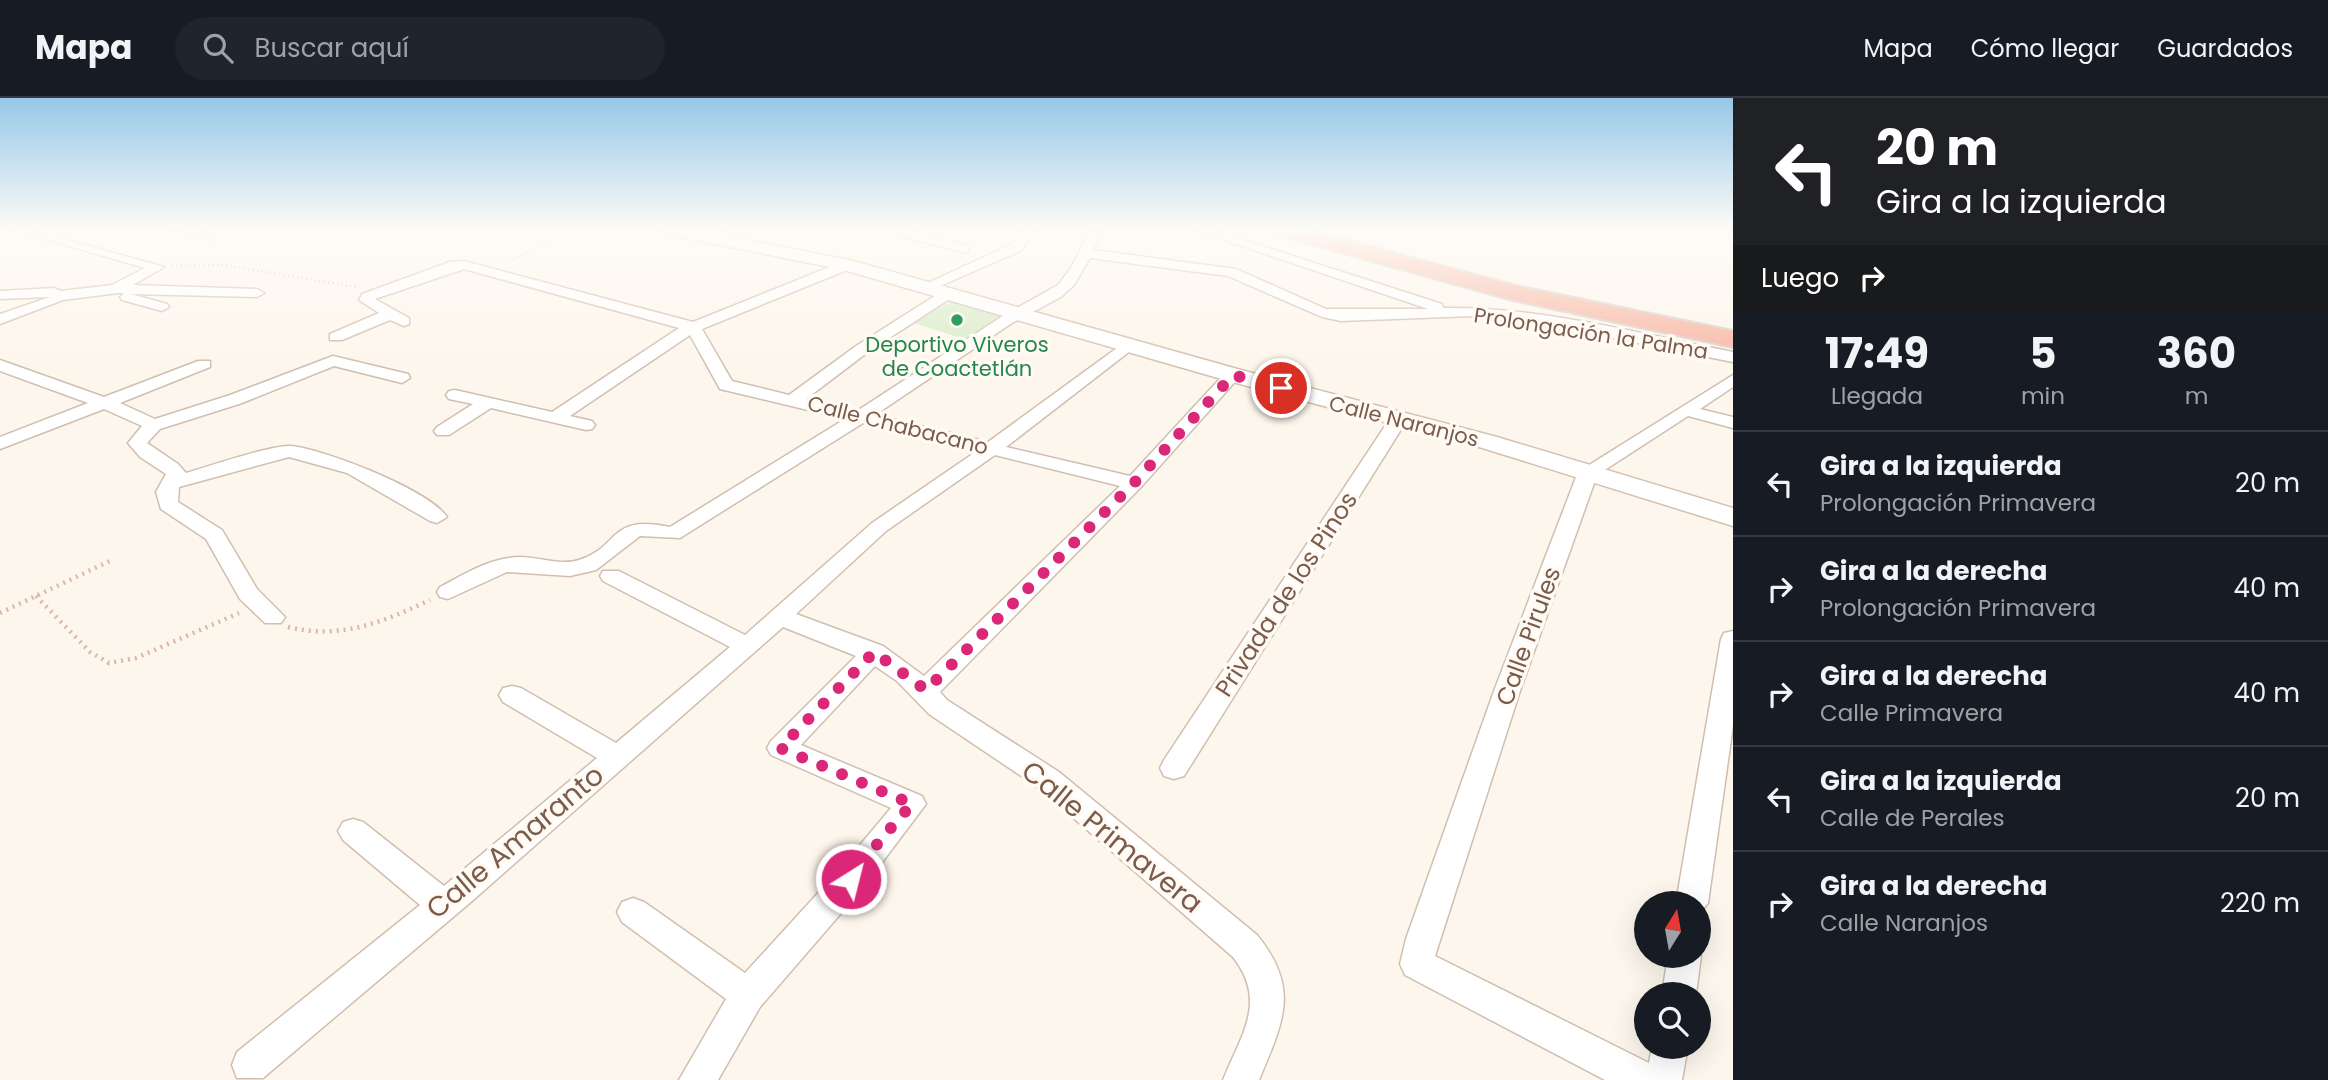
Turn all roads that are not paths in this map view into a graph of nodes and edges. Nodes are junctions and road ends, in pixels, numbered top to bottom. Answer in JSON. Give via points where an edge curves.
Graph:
{"nodes":[{"id":1,"x":144,"y":275,"type":"edge"},
{"id":2,"x":426,"y":275,"type":"edge"},
{"id":3,"x":497,"y":275,"type":"edge"},
{"id":4,"x":823,"y":275,"type":"edge"},
{"id":5,"x":878,"y":275,"type":"edge"},
{"id":6,"x":966,"y":275,"type":"edge"},
{"id":7,"x":1073,"y":275,"type":"edge"},
{"id":8,"x":1237,"y":275,"type":"edge"},
{"id":9,"x":1338,"y":275,"type":"edge"},
{"id":10,"x":1447,"y":275,"type":"edge"},
{"id":11,"x":1480,"y":275,"type":"edge"},
{"id":12,"x":1480,"y":275,"type":"edge"},
{"id":13,"x":115,"y":289,"type":"junction"},
{"id":14,"x":935,"y":292,"type":"junction"},
{"id":15,"x":257,"y":293,"type":"dead end"},
{"id":16,"x":0,"y":295,"type":"edge"},
{"id":17,"x":57,"y":298,"type":"junction"},
{"id":18,"x":162,"y":307,"type":"dead end"},
{"id":19,"x":1448,"y":311,"type":"junction"},
{"id":20,"x":1016,"y":313,"type":"junction"},
{"id":21,"x":0,"y":319,"type":"edge"},
{"id":22,"x":693,"y":327,"type":"junction"},
{"id":23,"x":1733,"y":331,"type":"edge"},
{"id":24,"x":337,"y":337,"type":"dead end"},
{"id":25,"x":1733,"y":339,"type":"edge"},
{"id":26,"x":1128,"y":345,"type":"junction"},
{"id":27,"x":1733,"y":357,"type":"edge"},
{"id":28,"x":204,"y":364,"type":"dead end"},
{"id":29,"x":3,"y":369,"type":"edge"},
{"id":30,"x":1233,"y":375,"type":"junction"},
{"id":31,"x":402,"y":378,"type":"dead end"},
{"id":32,"x":1733,"y":380,"type":"edge"},
{"id":33,"x":455,"y":395,"type":"dead end"},
{"id":34,"x":795,"y":399,"type":"junction"},
{"id":35,"x":487,"y":402,"type":"junction"},
{"id":36,"x":108,"y":404,"type":"junction"},
{"id":37,"x":1685,"y":411,"type":"junction"},
{"id":38,"x":859,"y":415,"type":"junction"},
{"id":39,"x":556,"y":417,"type":"junction"},
{"id":40,"x":1398,"y":420,"type":"junction"},
{"id":41,"x":1733,"y":423,"type":"edge"},
{"id":42,"x":154,"y":425,"type":"junction"},
{"id":43,"x":586,"y":425,"type":"dead end"},
{"id":44,"x":443,"y":431,"type":"dead end"},
{"id":45,"x":0,"y":443,"type":"edge"},
{"id":46,"x":993,"y":449,"type":"junction"},
{"id":47,"x":1588,"y":471,"type":"junction"},
{"id":48,"x":171,"y":483,"type":"junction"},
{"id":49,"x":1134,"y":483,"type":"junction"},
{"id":50,"x":437,"y":517,"type":"dead end"},
{"id":51,"x":1733,"y":517,"type":"edge"},
{"id":52,"x":611,"y":576,"type":"dead end"},
{"id":53,"x":448,"y":592,"type":"road end"},
{"id":54,"x":266,"y":611,"type":"road end"},
{"id":55,"x":780,"y":617,"type":"junction"},
{"id":56,"x":1733,"y":639,"type":"edge"},
{"id":57,"x":747,"y":646,"type":"junction"},
{"id":58,"x":874,"y":652,"type":"junction"},
{"id":59,"x":926,"y":690,"type":"junction"},
{"id":60,"x":512,"y":695,"type":"dead end"},
{"id":61,"x":616,"y":756,"type":"junction"},
{"id":62,"x":1174,"y":768,"type":"dead end"},
{"id":63,"x":353,"y":831,"type":"dead end"},
{"id":64,"x":1694,"y":891,"type":"edge"},
{"id":65,"x":442,"y":904,"type":"junction"},
{"id":66,"x":633,"y":912,"type":"dead end"},
{"id":67,"x":748,"y":995,"type":"junction"},
{"id":68,"x":1668,"y":1059,"type":"edge"},
{"id":69,"x":250,"y":1065,"type":"dead end"},
{"id":70,"x":697,"y":1080,"type":"edge"},
{"id":71,"x":1241,"y":1080,"type":"edge"},
{"id":72,"x":1643,"y":1080,"type":"edge"},
{"id":73,"x":1664,"y":1080,"type":"edge"}],
"edges":[{"from":1,"to":13,"type":"street"},
{"from":2,"to":24,"type":"street","via":[[372,293],[366,300],[397,317]]},
{"from":3,"to":22,"type":"street"},
{"from":4,"to":22,"type":"street"},
{"from":5,"to":14,"type":"street","name":"Calle Naranjos"},
{"from":6,"to":14,"type":"street"},
{"from":7,"to":20,"type":"street","via":[[1043,302]]},
{"from":8,"to":19,"type":"street","name":"Prolongación la Palma","via":[[1322,313]]},
{"from":9,"to":19,"type":"street","name":"Prolongación la Palma"},
{"from":10,"to":25,"type":"highway"},
{"from":11,"to":23,"type":"highway"},
{"from":12,"to":23,"type":"highway"},
{"from":13,"to":15,"type":"street"},
{"from":13,"to":17,"type":"street"},
{"from":14,"to":20,"type":"street","name":"Calle Naranjos"},
{"from":14,"to":34,"type":"street"},
{"from":16,"to":17,"type":"street","via":[[41,291],[54,292]]},
{"from":17,"to":18,"type":"street","via":[[113,293]]},
{"from":17,"to":21,"type":"street"},
{"from":19,"to":27,"type":"street","name":"Prolongación la Palma","via":[[1583,327]]},
{"from":20,"to":26,"type":"street","name":"Calle Naranjos"},
{"from":20,"to":38,"type":"street"},
{"from":22,"to":34,"type":"street","name":"Calle Chabacano","via":[[726,386]]},
{"from":22,"to":39,"type":"street"},
{"from":26,"to":30,"type":"street","name":"Calle Naranjos"},
{"from":26,"to":46,"type":"street","name":"Calle Amaranto"},
{"from":28,"to":36,"type":"street"},
{"from":29,"to":36,"type":"street"},
{"from":30,"to":40,"type":"street","name":"Calle Naranjos"},
{"from":30,"to":49,"type":"street"},
{"from":31,"to":42,"type":"street","via":[[333,361]]},
{"from":32,"to":37,"type":"street"},
{"from":33,"to":35,"type":"street"},
{"from":34,"to":38,"type":"street","name":"Calle Chabacano"},
{"from":35,"to":39,"type":"street"},
{"from":35,"to":44,"type":"street"},
{"from":36,"to":42,"type":"street"},
{"from":36,"to":45,"type":"street"},
{"from":37,"to":41,"type":"street"},
{"from":37,"to":47,"type":"street"},
{"from":38,"to":46,"type":"street","name":"Calle Chabacano"},
{"from":38,"to":53,"type":"street","via":[[673,534],[631,531],[585,566],[509,564]]},
{"from":39,"to":43,"type":"street"},
{"from":40,"to":47,"type":"street","name":"Calle Naranjos"},
{"from":40,"to":62,"type":"street","name":"Privada de los Pinos"},
{"from":42,"to":48,"type":"street","via":[[137,443],[144,454],[172,467],[177,473]]},
{"from":46,"to":49,"type":"street","name":"Calle Chabacano"},
{"from":46,"to":55,"type":"street","name":"Calle Amaranto","via":[[879,527]]},
{"from":47,"to":51,"type":"street","name":"Calle Naranjos"},
{"from":47,"to":72,"type":"street","name":"Calle Pirules","via":[[1502,705],[1417,964]]},
{"from":48,"to":50,"type":"street","via":[[289,452],[354,469]]},
{"from":48,"to":54,"type":"street","via":[[166,492],[168,505],[214,535],[248,594]]},
{"from":49,"to":59,"type":"street"},
{"from":52,"to":57,"type":"street"},
{"from":55,"to":57,"type":"street","name":"Calle Amaranto"},
{"from":55,"to":58,"type":"street","name":"Calle Primavera"},
{"from":56,"to":64,"type":"street"},
{"from":57,"to":61,"type":"street","name":"Calle Amaranto"},
{"from":58,"to":59,"type":"street","name":"Calle Primavera"},
{"from":58,"to":67,"type":"street","via":[[780,748],[912,804]]},
{"from":59,"to":71,"type":"street","name":"Calle Primavera","via":[[938,707],[1049,780],[1262,964],[1269,1009]]},
{"from":60,"to":61,"type":"street"},
{"from":61,"to":65,"type":"street","name":"Calle Amaranto"},
{"from":63,"to":65,"type":"street"},
{"from":65,"to":69,"type":"street","name":"Calle Amaranto"},
{"from":66,"to":67,"type":"street"},
{"from":67,"to":70,"type":"street"},
{"from":68,"to":73,"type":"street"}]}
